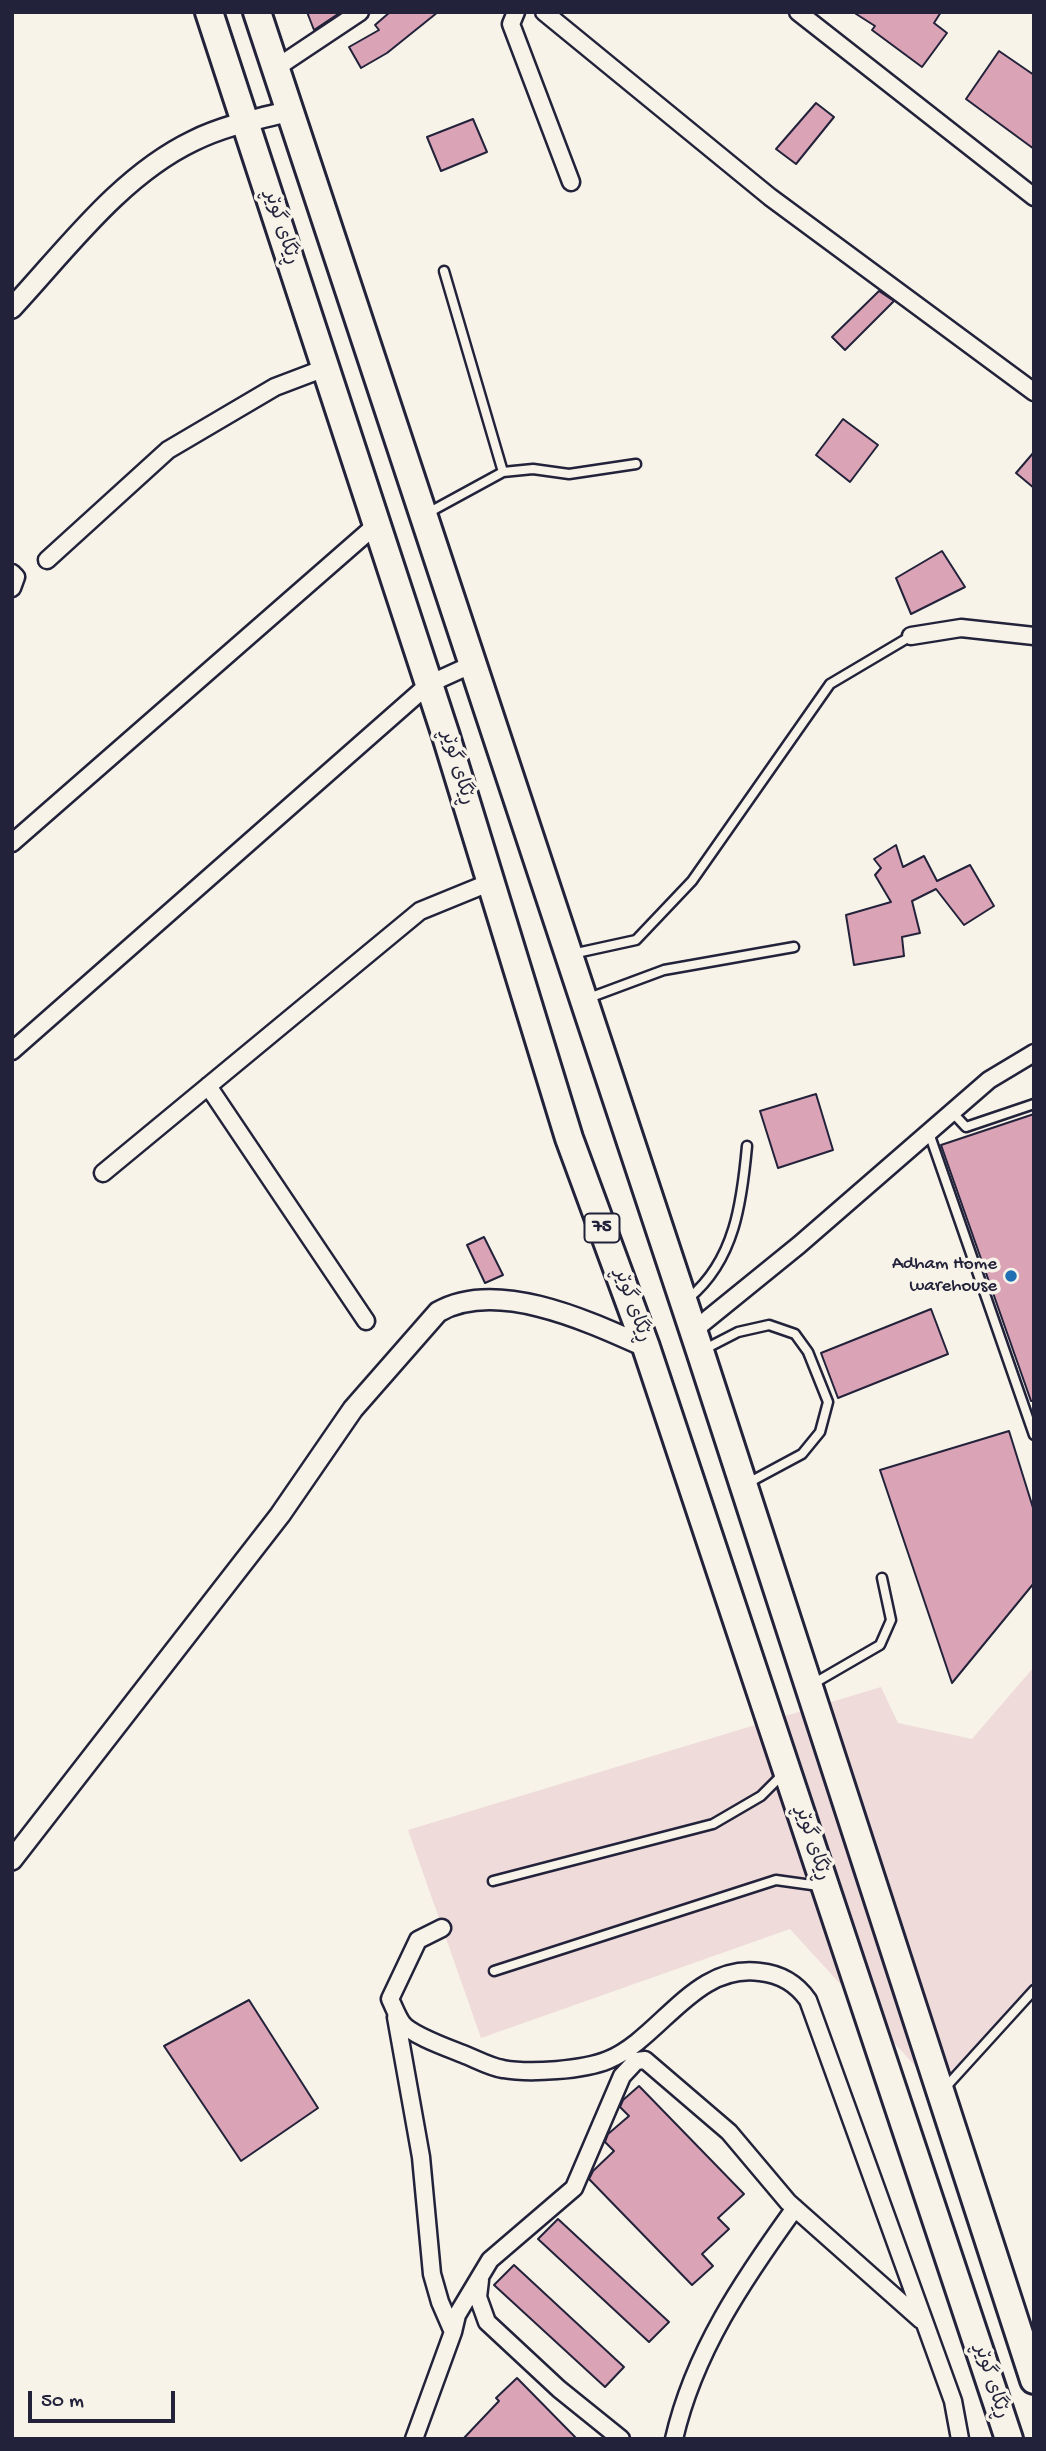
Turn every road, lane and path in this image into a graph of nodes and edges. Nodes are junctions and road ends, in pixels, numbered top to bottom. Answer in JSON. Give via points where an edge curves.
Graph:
{"nodes":[{"id":1,"x":209,"y":12,"type":"edge"},
{"id":2,"x":257,"y":12,"type":"edge"},
{"id":3,"x":360,"y":12,"type":"edge"},
{"id":4,"x":516,"y":12,"type":"edge"},
{"id":5,"x":544,"y":12,"type":"edge"},
{"id":6,"x":798,"y":12,"type":"edge"},
{"id":7,"x":276,"y":68,"type":"junction"},
{"id":8,"x":290,"y":111,"type":"junction"},
{"id":9,"x":245,"y":121,"type":"junction"},
{"id":10,"x":571,"y":182,"type":"dead end"},
{"id":11,"x":1034,"y":197,"type":"edge"},
{"id":12,"x":444,"y":271,"type":"dead end"},
{"id":13,"x":12,"y":308,"type":"edge"},
{"id":14,"x":325,"y":368,"type":"junction"},
{"id":15,"x":1034,"y":392,"type":"edge"},
{"id":16,"x":636,"y":464,"type":"dead end"},
{"id":17,"x":503,"y":472,"type":"junction"},
{"id":18,"x":423,"y":516,"type":"junction"},
{"id":19,"x":377,"y":524,"type":"junction"},
{"id":20,"x":47,"y":560,"type":"dead end"},
{"id":21,"x":12,"y":573,"type":"edge"},
{"id":22,"x":12,"y":588,"type":"edge"},
{"id":23,"x":911,"y":636,"type":"joint"},
{"id":24,"x":1034,"y":636,"type":"edge"},
{"id":25,"x":473,"y":664,"type":"junction"},
{"id":26,"x":429,"y":684,"type":"junction"},
{"id":27,"x":12,"y":843,"type":"edge"},
{"id":28,"x":491,"y":882,"type":"junction"},
{"id":29,"x":794,"y":947,"type":"dead end"},
{"id":30,"x":569,"y":955,"type":"junction"},
{"id":31,"x":583,"y":1000,"type":"junction"},
{"id":32,"x":12,"y":1051,"type":"edge"},
{"id":33,"x":1034,"y":1053,"type":"edge"},
{"id":34,"x":208,"y":1086,"type":"junction"},
{"id":35,"x":1034,"y":1104,"type":"edge"},
{"id":36,"x":951,"y":1111,"type":"junction"},
{"id":37,"x":928,"y":1130,"type":"junction"},
{"id":38,"x":747,"y":1146,"type":"dead end"},
{"id":39,"x":103,"y":1173,"type":"dead end"},
{"id":40,"x":684,"y":1301,"type":"junction"},
{"id":41,"x":366,"y":1321,"type":"dead end"},
{"id":42,"x":697,"y":1341,"type":"junction"},
{"id":43,"x":646,"y":1347,"type":"junction"},
{"id":44,"x":1034,"y":1435,"type":"edge"},
{"id":45,"x":744,"y":1485,"type":"junction"},
{"id":46,"x":882,"y":1578,"type":"dead end"},
{"id":47,"x":809,"y":1687,"type":"junction"},
{"id":48,"x":787,"y":1770,"type":"junction"},
{"id":49,"x":12,"y":1860,"type":"edge"},
{"id":50,"x":493,"y":1881,"type":"dead end"},
{"id":51,"x":825,"y":1887,"type":"junction"},
{"id":52,"x":442,"y":1928,"type":"dead end"},
{"id":53,"x":494,"y":1971,"type":"dead end"},
{"id":54,"x":1034,"y":1990,"type":"edge"},
{"id":55,"x":395,"y":2008,"type":"junction"},
{"id":56,"x":940,"y":2093,"type":"junction"},
{"id":57,"x":795,"y":2208,"type":"junction"},
{"id":58,"x":481,"y":2276,"type":"junction"},
{"id":59,"x":922,"y":2322,"type":"junction"},
{"id":60,"x":453,"y":2332,"type":"junction"},
{"id":61,"x":1034,"y":2380,"type":"edge"},
{"id":62,"x":414,"y":2439,"type":"edge"},
{"id":63,"x":621,"y":2439,"type":"edge"},
{"id":64,"x":674,"y":2439,"type":"edge"},
{"id":65,"x":960,"y":2439,"type":"edge"},
{"id":66,"x":1009,"y":2439,"type":"edge"}],
"edges":[{"from":1,"to":9,"type":"highway","name":"ڕێگای گوێڕ","number":"75"},
{"from":2,"to":7,"type":"highway"},
{"from":3,"to":7,"type":"street"},
{"from":4,"to":10,"type":"street","via":[[511,24]]},
{"from":5,"to":15,"type":"street","via":[[771,197]]},
{"from":6,"to":11,"type":"street"},
{"from":7,"to":8,"type":"highway"},
{"from":8,"to":9,"type":"street"},
{"from":8,"to":18,"type":"highway"},
{"from":9,"to":13,"type":"street","via":[[192,141],[145,171]]},
{"from":9,"to":14,"type":"highway","name":"ڕێگای گوێڕ","number":"75"},
{"from":12,"to":17,"type":"lane"},
{"from":14,"to":19,"type":"highway","name":"ڕێگای گوێڕ","number":"75"},
{"from":14,"to":20,"type":"street","via":[[275,387],[168,450]]},
{"from":16,"to":17,"type":"lane","via":[[569,474],[533,469]]},
{"from":17,"to":18,"type":"lane"},
{"from":18,"to":25,"type":"highway"},
{"from":19,"to":26,"type":"highway","name":"ڕێگای گوێڕ","number":"75"},
{"from":19,"to":27,"type":"street"},
{"from":21,"to":22,"type":"street","via":[[16,577]]},
{"from":23,"to":24,"type":"street","via":[[961,628]]},
{"from":23,"to":30,"type":"lane","via":[[830,684],[692,881],[636,940]]},
{"from":25,"to":26,"type":"street"},
{"from":25,"to":30,"type":"highway"},
{"from":26,"to":28,"type":"highway","name":"ڕێگای گوێڕ","number":"75"},
{"from":26,"to":32,"type":"street"},
{"from":28,"to":34,"type":"street","via":[[420,911]]},
{"from":28,"to":43,"type":"highway","name":"ڕێگای گوێڕ","number":"75","via":[[569,1139]]},
{"from":29,"to":31,"type":"lane","via":[[664,970]]},
{"from":30,"to":31,"type":"highway"},
{"from":31,"to":40,"type":"highway"},
{"from":33,"to":36,"type":"street","via":[[989,1080]]},
{"from":34,"to":39,"type":"street"},
{"from":34,"to":41,"type":"street"},
{"from":35,"to":36,"type":"lane","via":[[966,1127]]},
{"from":36,"to":37,"type":"street"},
{"from":37,"to":42,"type":"street"},
{"from":37,"to":44,"type":"lane"},
{"from":38,"to":40,"type":"lane","via":[[741,1208],[724,1254],[706,1284]]},
{"from":40,"to":42,"type":"highway"},
{"from":42,"to":45,"type":"highway"},
{"from":42,"to":45,"type":"lane","via":[[769,1325],[795,1334],[808,1352],[828,1402],[820,1432],[802,1454]]},
{"from":43,"to":48,"type":"highway","name":"ڕێگای گوێڕ","number":"75"},
{"from":43,"to":49,"type":"street","via":[[572,1317],[516,1303],[472,1299],[438,1312],[353,1409],[280,1515]]},
{"from":45,"to":47,"type":"highway"},
{"from":46,"to":47,"type":"lane","via":[[891,1620],[880,1645]]},
{"from":47,"to":56,"type":"highway"},
{"from":48,"to":50,"type":"lane","via":[[761,1796],[713,1824]]},
{"from":48,"to":51,"type":"highway","name":"ڕێگای گوێڕ","number":"75"},
{"from":51,"to":53,"type":"lane","via":[[776,1880]]},
{"from":51,"to":66,"type":"highway","name":"ڕێگای گوێڕ","number":"75"},
{"from":52,"to":55,"type":"street","via":[[418,1940],[390,1999]]},
{"from":54,"to":56,"type":"lane"},
{"from":55,"to":59,"type":"street","via":[[403,2025],[439,2044],[502,2069],[535,2071],[607,2061],[644,2040],[666,2014],[693,1993],[737,1971],[774,1973],[788,1980],[808,2000]]},
{"from":55,"to":60,"type":"street","via":[[421,2157],[432,2274]]},
{"from":56,"to":61,"type":"highway"},
{"from":57,"to":58,"type":"street","via":[[729,2132],[645,2060],[636,2061],[622,2076],[574,2188],[490,2260]]},
{"from":57,"to":59,"type":"street"},
{"from":57,"to":64,"type":"street","via":[[699,2358]]},
{"from":58,"to":60,"type":"street","via":[[457,2315]]},
{"from":58,"to":63,"type":"street","via":[[478,2297],[487,2322]]},
{"from":59,"to":65,"type":"street","via":[[953,2401]]},
{"from":60,"to":62,"type":"street"}]}
